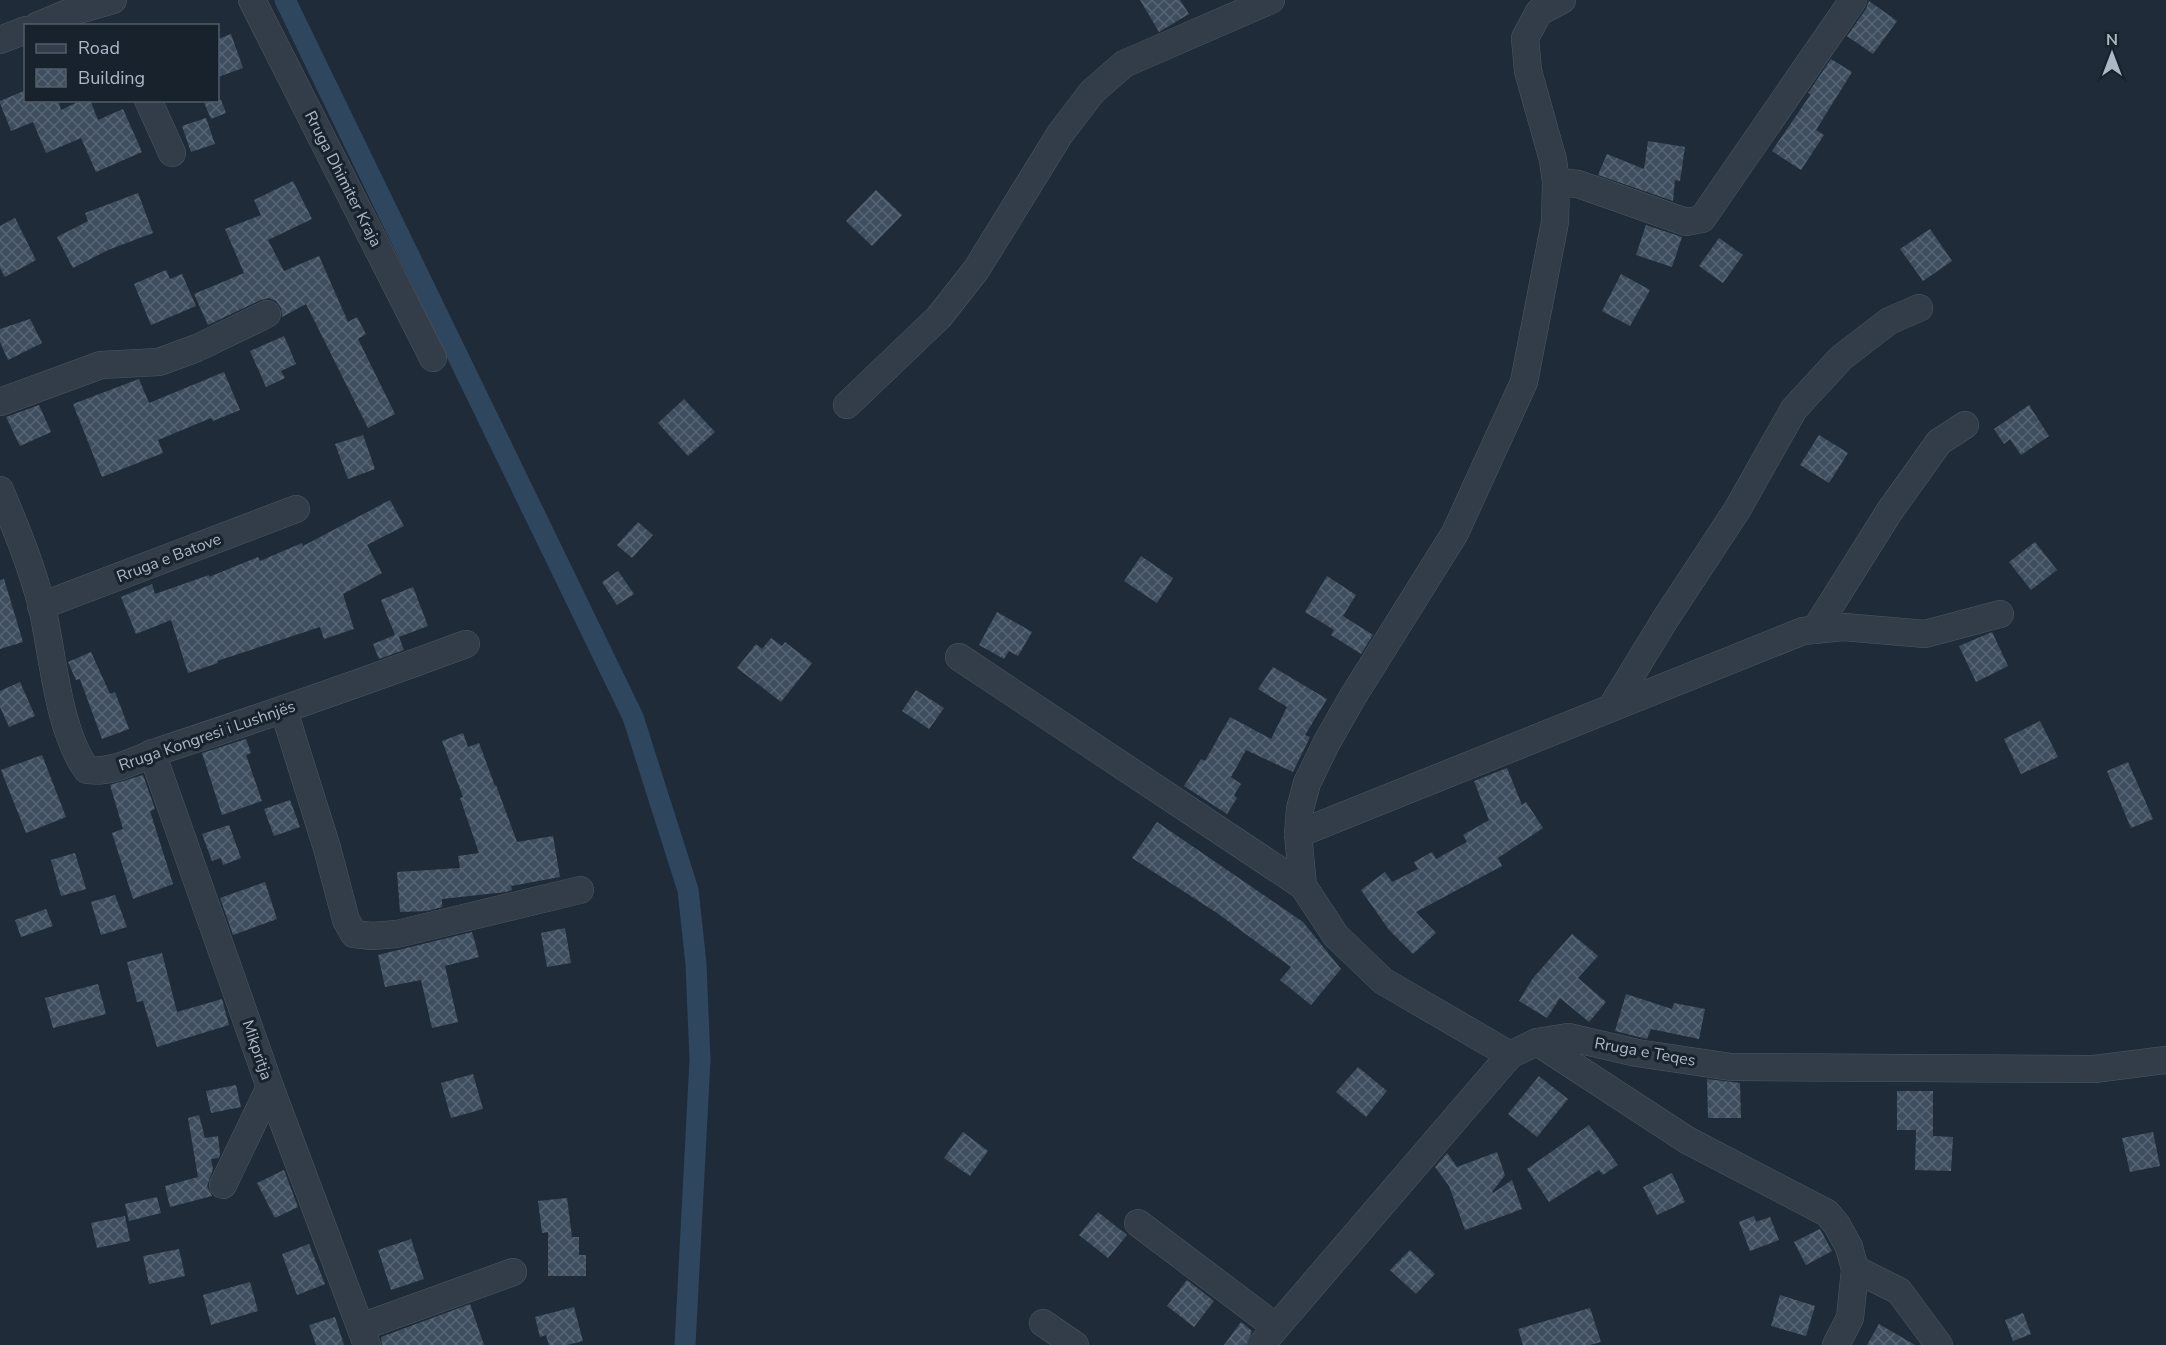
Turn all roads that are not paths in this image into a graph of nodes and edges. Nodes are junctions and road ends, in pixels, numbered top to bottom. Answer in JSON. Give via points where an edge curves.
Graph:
{"nodes":[{"id":1,"x":113,"y":0,"type":"edge"},
{"id":2,"x":252,"y":0,"type":"edge"},
{"id":3,"x":1271,"y":0,"type":"edge"},
{"id":4,"x":1853,"y":0,"type":"edge"},
{"id":5,"x":1543,"y":4,"type":"edge"},
{"id":6,"x":65,"y":7,"type":"edge"},
{"id":7,"x":40,"y":24,"type":"edge"},
{"id":8,"x":108,"y":24,"type":"edge"},
{"id":9,"x":24,"y":31,"type":"edge"},
{"id":10,"x":0,"y":40,"type":"edge"},
{"id":11,"x":149,"y":102,"type":"edge"},
{"id":12,"x":172,"y":153,"type":"dead end"},
{"id":13,"x":1556,"y":182,"type":"junction"},
{"id":14,"x":1919,"y":308,"type":"dead end"},
{"id":15,"x":267,"y":314,"type":"dead end"},
{"id":16,"x":433,"y":358,"type":"dead end"},
{"id":17,"x":0,"y":402,"type":"edge"},
{"id":18,"x":847,"y":405,"type":"dead end"},
{"id":19,"x":1965,"y":425,"type":"dead end"},
{"id":20,"x":0,"y":490,"type":"edge"},
{"id":21,"x":296,"y":509,"type":"dead end"},
{"id":22,"x":8,"y":531,"type":"edge"},
{"id":23,"x":41,"y":606,"type":"junction"},
{"id":24,"x":2000,"y":614,"type":"dead end"},
{"id":25,"x":1815,"y":630,"type":"junction"},
{"id":26,"x":466,"y":644,"type":"dead end"},
{"id":27,"x":959,"y":657,"type":"dead end"},
{"id":28,"x":1611,"y":708,"type":"junction"},
{"id":29,"x":284,"y":711,"type":"junction"},
{"id":30,"x":152,"y":753,"type":"junction"},
{"id":31,"x":1298,"y":834,"type":"junction"},
{"id":32,"x":1303,"y":886,"type":"junction"},
{"id":33,"x":580,"y":890,"type":"dead end"},
{"id":34,"x":1537,"y":1042,"type":"junction"},
{"id":35,"x":1510,"y":1055,"type":"junction"},
{"id":36,"x":2166,"y":1060,"type":"edge"},
{"id":37,"x":270,"y":1086,"type":"junction"},
{"id":38,"x":223,"y":1185,"type":"dead end"},
{"id":39,"x":1138,"y":1223,"type":"dead end"},
{"id":40,"x":1855,"y":1269,"type":"junction"},
{"id":41,"x":513,"y":1272,"type":"dead end"},
{"id":42,"x":1043,"y":1323,"type":"dead end"},
{"id":43,"x":364,"y":1336,"type":"edge"},
{"id":44,"x":1268,"y":1336,"type":"edge"},
{"id":45,"x":1075,"y":1345,"type":"edge"},
{"id":46,"x":1836,"y":1345,"type":"edge"},
{"id":47,"x":1939,"y":1345,"type":"edge"}],
"edges":[{"from":1,"to":6,"type":"street"},
{"from":2,"to":16,"type":"street","name":"Rruga Dhimiter Kraja"},
{"from":3,"to":18,"type":"street","via":[[1124,64],[1092,92],[1060,134],[976,270],[952,301]]},
{"from":4,"to":13,"type":"street","via":[[1702,219],[1686,222],[1578,184]]},
{"from":5,"to":13,"type":"street","via":[[1525,38],[1528,71]]},
{"from":6,"to":7,"type":"street"},
{"from":6,"to":8,"type":"street"},
{"from":9,"to":10,"type":"street"},
{"from":11,"to":12,"type":"street"},
{"from":13,"to":31,"type":"street","via":[[1555,222],[1524,382],[1455,533],[1352,698],[1317,762],[1300,809]]},
{"from":14,"to":28,"type":"street","via":[[1889,321],[1841,358],[1794,409],[1737,510]]},
{"from":15,"to":17,"type":"street","via":[[159,362],[101,365]]},
{"from":19,"to":25,"type":"street","via":[[1940,442],[1889,512]]},
{"from":20,"to":22,"type":"street","name":"Rruga Kongresi i Lushnjës"},
{"from":21,"to":23,"type":"street","name":"Rruga e Batove"},
{"from":22,"to":23,"type":"street","name":"Rruga Kongresi i Lushnjës"},
{"from":23,"to":30,"type":"street","name":"Rruga Kongresi i Lushnjës","via":[[65,720],[87,770],[109,770]]},
{"from":24,"to":25,"type":"street","via":[[1924,634],[1844,627]]},
{"from":25,"to":28,"type":"street","via":[[1803,631]]},
{"from":26,"to":29,"type":"street","name":"Rruga Kongresi i Lushnjës"},
{"from":27,"to":32,"type":"street"},
{"from":28,"to":31,"type":"street"},
{"from":29,"to":30,"type":"street","name":"Rruga Kongresi i Lushnjës"},
{"from":29,"to":33,"type":"street","via":[[346,920],[354,934],[397,934]]},
{"from":30,"to":37,"type":"street","name":"Mikpritja"},
{"from":31,"to":32,"type":"street"},
{"from":32,"to":35,"type":"street","via":[[1336,936],[1383,981]]},
{"from":34,"to":35,"type":"street","name":"Rruga e Teqes"},
{"from":34,"to":36,"type":"street","name":"Rruga e Teqes","via":[[1568,1037],[1637,1053],[1731,1067],[2094,1069]]},
{"from":34,"to":40,"type":"street","via":[[1687,1140],[1827,1213],[1849,1247]]},
{"from":35,"to":44,"type":"street","name":"Rruga e Teqes"},
{"from":37,"to":38,"type":"street"},
{"from":37,"to":43,"type":"street","name":"Mikpritja"},
{"from":39,"to":44,"type":"street"},
{"from":40,"to":46,"type":"street","via":[[1850,1318]]},
{"from":40,"to":47,"type":"street","via":[[1899,1291]]},
{"from":41,"to":43,"type":"street"},
{"from":42,"to":45,"type":"street"}]}
